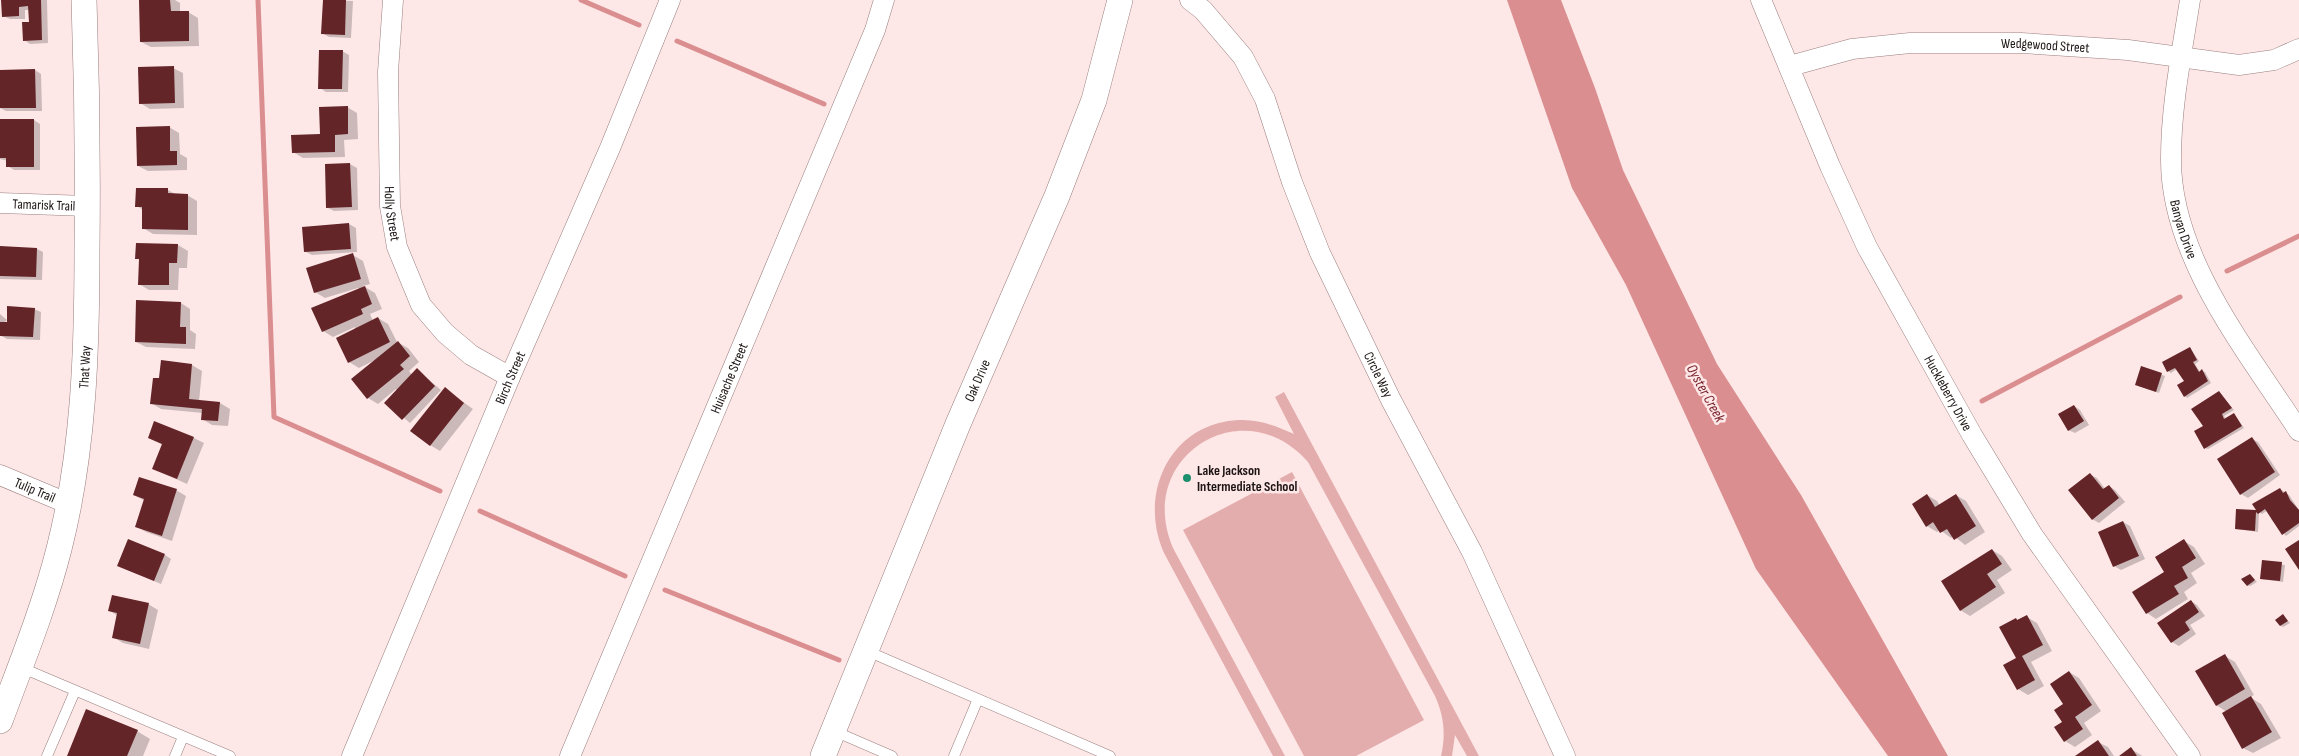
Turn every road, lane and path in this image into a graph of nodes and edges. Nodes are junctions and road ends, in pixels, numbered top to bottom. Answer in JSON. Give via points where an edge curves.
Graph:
{"nodes":[{"id":1,"x":84,"y":0,"type":"edge"},
{"id":2,"x":393,"y":0,"type":"edge"},
{"id":3,"x":670,"y":0,"type":"edge"},
{"id":4,"x":884,"y":0,"type":"edge"},
{"id":5,"x":1120,"y":0,"type":"edge"},
{"id":6,"x":1190,"y":0,"type":"edge"},
{"id":7,"x":1762,"y":0,"type":"edge"},
{"id":8,"x":2190,"y":0,"type":"edge"},
{"id":9,"x":2299,"y":49,"type":"edge"},
{"id":10,"x":2182,"y":58,"type":"junction"},
{"id":11,"x":1790,"y":66,"type":"junction"},
{"id":12,"x":0,"y":202,"type":"edge"},
{"id":13,"x":87,"y":206,"type":"junction"},
{"id":14,"x":510,"y":377,"type":"junction"},
{"id":15,"x":2299,"y":431,"type":"edge"},
{"id":16,"x":0,"y":475,"type":"edge"},
{"id":17,"x":69,"y":504,"type":"junction"},
{"id":18,"x":867,"y":651,"type":"junction"},
{"id":19,"x":20,"y":667,"type":"junction"},
{"id":20,"x":75,"y":691,"type":"junction"},
{"id":21,"x":978,"y":699,"type":"junction"},
{"id":22,"x":0,"y":721,"type":"edge"},
{"id":23,"x":833,"y":731,"type":"junction"},
{"id":24,"x":183,"y":737,"type":"junction"},
{"id":25,"x":48,"y":756,"type":"edge"},
{"id":26,"x":175,"y":756,"type":"edge"},
{"id":27,"x":230,"y":756,"type":"edge"},
{"id":28,"x":352,"y":756,"type":"edge"},
{"id":29,"x":570,"y":756,"type":"edge"},
{"id":30,"x":823,"y":756,"type":"edge"},
{"id":31,"x":892,"y":756,"type":"edge"},
{"id":32,"x":954,"y":756,"type":"edge"},
{"id":33,"x":1110,"y":756,"type":"edge"},
{"id":34,"x":1564,"y":756,"type":"edge"},
{"id":35,"x":2190,"y":756,"type":"edge"}],
"edges":[{"from":1,"to":13,"type":"street","name":"That Way"},
{"from":2,"to":14,"type":"street","name":"Holly Street","via":[[388,72],[390,206],[397,247],[421,305],[445,333],[471,356]]},
{"from":3,"to":14,"type":"street","name":"Birch Street","via":[[610,148]]},
{"from":4,"to":29,"type":"street","name":"Huisache Street","via":[[875,30]]},
{"from":5,"to":18,"type":"street","name":"Oak Drive","via":[[1094,100],[1057,196],[958,424]]},
{"from":6,"to":34,"type":"street","name":"Circle Way","via":[[1203,10],[1243,57],[1265,99],[1292,182],[1327,269],[1391,400],[1472,552]]},
{"from":7,"to":11,"type":"street","name":"Huckleberry Drive"},
{"from":8,"to":10,"type":"street","name":"Banyan Drive"},
{"from":9,"to":10,"type":"street","name":"Wedgewood Street","via":[[2274,60],[2239,65]]},
{"from":10,"to":11,"type":"street","name":"Wedgewood Street","via":[[2128,50],[2021,43],[1910,43],[1852,49]]},
{"from":10,"to":15,"type":"street","name":"Banyan Drive","via":[[2170,158],[2180,227],[2223,314]]},
{"from":11,"to":35,"type":"street","name":"Huckleberry Drive","via":[[1867,247],[1972,435],[2032,534]]},
{"from":12,"to":13,"type":"street","name":"Tamarisk Trail"},
{"from":13,"to":17,"type":"street","name":"That Way","via":[[86,357]]},
{"from":14,"to":28,"type":"street","name":"Birch Street"},
{"from":16,"to":17,"type":"street","name":"Tulip Trail"},
{"from":17,"to":19,"type":"street","name":"That Way","via":[[59,550]]},
{"from":18,"to":21,"type":"lane"},
{"from":18,"to":23,"type":"street","name":"Oak Drive"},
{"from":19,"to":20,"type":"lane"},
{"from":19,"to":22,"type":"street","name":"That Way"},
{"from":20,"to":24,"type":"lane"},
{"from":20,"to":25,"type":"lane"},
{"from":21,"to":32,"type":"lane"},
{"from":21,"to":33,"type":"lane"},
{"from":23,"to":30,"type":"street","name":"Oak Drive"},
{"from":23,"to":31,"type":"lane"},
{"from":24,"to":26,"type":"lane"},
{"from":24,"to":27,"type":"lane"}]}
